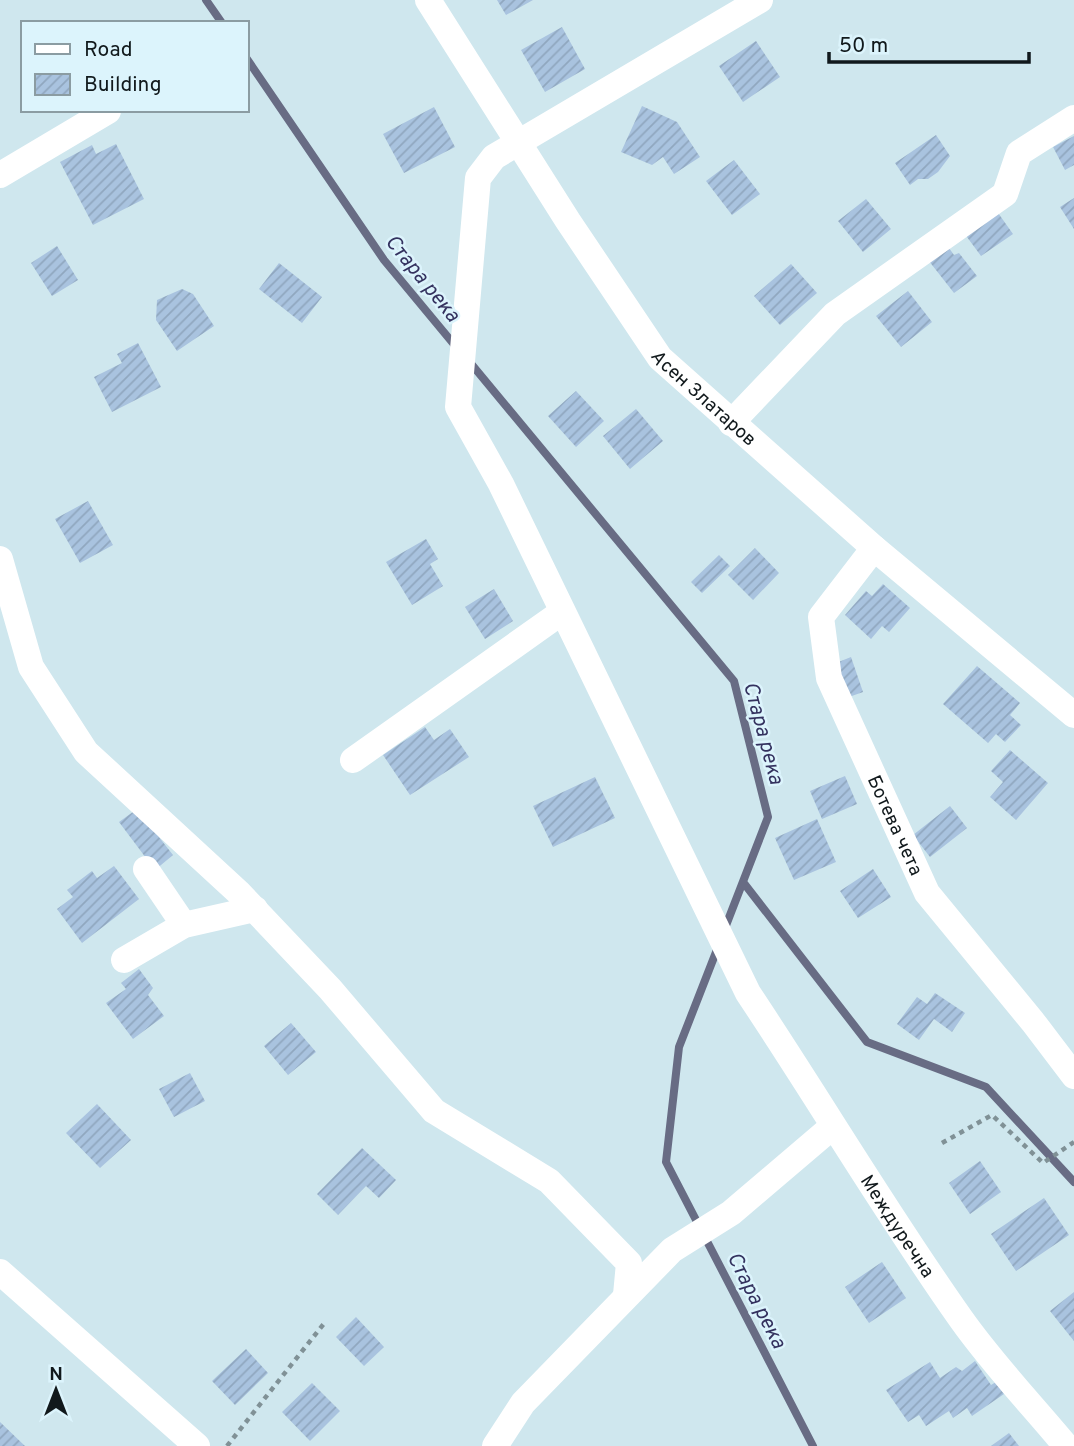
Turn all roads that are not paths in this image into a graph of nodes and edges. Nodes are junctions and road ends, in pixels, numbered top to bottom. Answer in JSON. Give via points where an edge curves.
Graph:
{"nodes":[{"id":1,"x":428,"y":0,"type":"edge"},
{"id":2,"x":760,"y":0,"type":"edge"},
{"id":3,"x":106,"y":112,"type":"edge"},
{"id":4,"x":1074,"y":118,"type":"edge"},
{"id":5,"x":519,"y":143,"type":"junction"},
{"id":6,"x":0,"y":175,"type":"edge"},
{"id":7,"x":731,"y":423,"type":"junction"},
{"id":8,"x":874,"y":548,"type":"junction"},
{"id":9,"x":0,"y":559,"type":"edge"},
{"id":10,"x":562,"y":612,"type":"junction"},
{"id":11,"x":1074,"y":715,"type":"edge"},
{"id":12,"x":353,"y":760,"type":"dead end"},
{"id":13,"x":146,"y":869,"type":"dead end"},
{"id":14,"x":255,"y":909,"type":"junction"},
{"id":15,"x":184,"y":925,"type":"junction"},
{"id":16,"x":124,"y":960,"type":"dead end"},
{"id":17,"x":1074,"y":1076,"type":"edge"},
{"id":18,"x":832,"y":1127,"type":"junction"},
{"id":19,"x":0,"y":1272,"type":"edge"},
{"id":20,"x":626,"y":1296,"type":"junction"},
{"id":21,"x":179,"y":1440,"type":"edge"},
{"id":22,"x":495,"y":1446,"type":"edge"},
{"id":23,"x":1066,"y":1446,"type":"edge"}],
"edges":[{"from":1,"to":5,"type":"street","name":"Асен Златаров"},
{"from":2,"to":5,"type":"street"},
{"from":3,"to":6,"type":"street"},
{"from":4,"to":7,"type":"street","via":[[1019,153],[1005,194],[835,314]]},
{"from":5,"to":7,"type":"street","name":"Асен Златаров","via":[[660,358]]},
{"from":5,"to":10,"type":"street","name":"Междуречна","via":[[495,158],[478,178],[458,407],[501,484]]},
{"from":7,"to":8,"type":"street","name":"Асен Златаров"},
{"from":8,"to":11,"type":"street","name":"Асен Златаров"},
{"from":8,"to":17,"type":"street","name":"Ботева чета","via":[[821,617],[829,678],[927,893]]},
{"from":9,"to":14,"type":"street","via":[[31,667],[86,752]]},
{"from":10,"to":12,"type":"street"},
{"from":10,"to":18,"type":"street","name":"Междуречна","via":[[748,993]]},
{"from":13,"to":15,"type":"street"},
{"from":14,"to":15,"type":"street"},
{"from":14,"to":20,"type":"street","via":[[434,1111],[549,1181],[629,1263]]},
{"from":15,"to":16,"type":"street"},
{"from":18,"to":20,"type":"street","via":[[731,1213],[672,1250]]},
{"from":18,"to":23,"type":"street","name":"Междуречна","via":[[962,1321]]},
{"from":19,"to":21,"type":"street"},
{"from":20,"to":22,"type":"street","via":[[523,1404]]}]}
